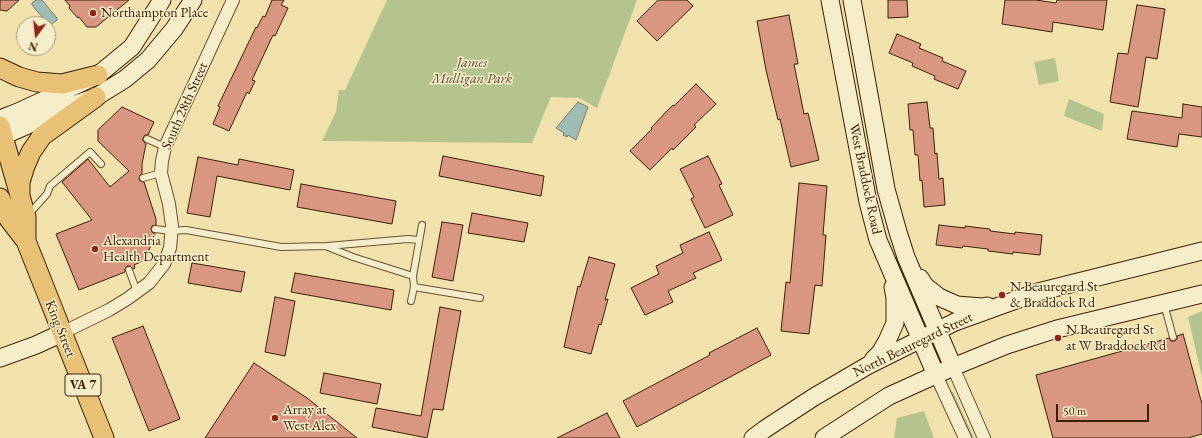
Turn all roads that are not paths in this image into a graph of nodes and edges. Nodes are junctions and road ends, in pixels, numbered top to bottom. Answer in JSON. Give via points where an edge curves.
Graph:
{"nodes":[{"id":1,"x":162,"y":0,"type":"edge"},
{"id":2,"x":192,"y":0,"type":"edge"},
{"id":3,"x":233,"y":0,"type":"edge"},
{"id":4,"x":830,"y":0,"type":"edge"},
{"id":5,"x":852,"y":0,"type":"edge"},
{"id":6,"x":0,"y":68,"type":"edge"},
{"id":7,"x":98,"y":75,"type":"junction"},
{"id":8,"x":96,"y":97,"type":"junction"},
{"id":9,"x":1,"y":129,"type":"edge"},
{"id":10,"x":147,"y":140,"type":"dead end"},
{"id":11,"x":164,"y":147,"type":"junction"},
{"id":12,"x":101,"y":164,"type":"dead end"},
{"id":13,"x":161,"y":173,"type":"junction"},
{"id":14,"x":143,"y":178,"type":"dead end"},
{"id":15,"x":20,"y":196,"type":"junction"},
{"id":16,"x":0,"y":198,"type":"edge"},
{"id":17,"x":26,"y":217,"type":"junction"},
{"id":18,"x":422,"y":224,"type":"dead end"},
{"id":19,"x":155,"y":229,"type":"dead end"},
{"id":20,"x":171,"y":231,"type":"junction"},
{"id":21,"x":419,"y":240,"type":"junction"},
{"id":22,"x":26,"y":241,"type":"junction"},
{"id":23,"x":327,"y":246,"type":"junction"},
{"id":24,"x":1202,"y":251,"type":"edge"},
{"id":25,"x":906,"y":257,"type":"junction"},
{"id":26,"x":890,"y":269,"type":"junction"},
{"id":27,"x":129,"y":270,"type":"dead end"},
{"id":28,"x":413,"y":276,"type":"junction"},
{"id":29,"x":414,"y":287,"type":"junction"},
{"id":30,"x":137,"y":292,"type":"junction"},
{"id":31,"x":1202,"y":294,"type":"edge"},
{"id":32,"x":480,"y":298,"type":"dead end"},
{"id":33,"x":411,"y":301,"type":"dead end"},
{"id":34,"x":1164,"y":302,"type":"junction"},
{"id":35,"x":1004,"y":304,"type":"junction"},
{"id":36,"x":937,"y":330,"type":"junction"},
{"id":37,"x":62,"y":333,"type":"junction"},
{"id":38,"x":1173,"y":337,"type":"dead end"},
{"id":39,"x":920,"y":338,"type":"junction"},
{"id":40,"x":0,"y":358,"type":"edge"},
{"id":41,"x":867,"y":366,"type":"junction"},
{"id":42,"x":953,"y":367,"type":"junction"},
{"id":43,"x":936,"y":375,"type":"junction"},
{"id":44,"x":104,"y":438,"type":"edge"},
{"id":45,"x":753,"y":438,"type":"edge"},
{"id":46,"x":824,"y":438,"type":"edge"},
{"id":47,"x":964,"y":438,"type":"edge"},
{"id":48,"x":984,"y":438,"type":"edge"}],
"edges":[{"from":1,"to":7,"type":"main road","via":[[132,47]]},
{"from":2,"to":8,"type":"main road","via":[[174,29],[148,60],[125,79]]},
{"from":3,"to":11,"type":"street","name":"South 28th Street"},
{"from":4,"to":26,"type":"main road","name":"West Braddock Road","via":[[868,202],[878,240]]},
{"from":5,"to":25,"type":"main road","name":"West Braddock Road","via":[[886,190]]},
{"from":6,"to":7,"type":"main road","via":[[37,82],[62,84]]},
{"from":7,"to":9,"type":"main road","via":[[18,112]]},
{"from":8,"to":9,"type":"main road"},
{"from":8,"to":15,"type":"main road","via":[[42,136],[25,166],[20,182]]},
{"from":9,"to":15,"type":"main road","name":"King Street","number":"VA 7"},
{"from":10,"to":11,"type":"lane"},
{"from":11,"to":13,"type":"street","name":"South 28th Street"},
{"from":12,"to":17,"type":"lane","via":[[90,152],[50,186],[47,194]]},
{"from":13,"to":14,"type":"lane"},
{"from":13,"to":20,"type":"street","name":"South 28th Street","via":[[169,204]]},
{"from":15,"to":17,"type":"main road","name":"King Street","number":"VA 7"},
{"from":16,"to":22,"type":"main road","name":"King Street","number":"VA 7","via":[[9,219]]},
{"from":17,"to":22,"type":"main road","name":"King Street","number":"VA 7"},
{"from":18,"to":21,"type":"lane"},
{"from":19,"to":20,"type":"lane"},
{"from":20,"to":23,"type":"lane","via":[[186,230],[281,247]]},
{"from":20,"to":30,"type":"street","name":"South 28th Street","via":[[170,248],[164,264],[149,283]]},
{"from":21,"to":23,"type":"lane"},
{"from":21,"to":28,"type":"lane"},
{"from":22,"to":37,"type":"main road","name":"King Street","number":"VA 7"},
{"from":23,"to":28,"type":"lane"},
{"from":24,"to":35,"type":"main road","name":"North Beauregard Street","via":[[1038,292]]},
{"from":25,"to":35,"type":"main road","via":[[925,286],[939,297],[957,305],[982,307]]},
{"from":25,"to":36,"type":"main road","name":"West Braddock Road"},
{"from":26,"to":39,"type":"main road","name":"West Braddock Road"},
{"from":26,"to":41,"type":"main road","via":[[895,298],[894,323],[880,353]]},
{"from":27,"to":30,"type":"lane"},
{"from":28,"to":29,"type":"lane"},
{"from":29,"to":32,"type":"lane"},
{"from":29,"to":33,"type":"lane"},
{"from":30,"to":37,"type":"street","name":"South 28th Street","via":[[109,310]]},
{"from":31,"to":34,"type":"main road"},
{"from":34,"to":38,"type":"lane"},
{"from":34,"to":42,"type":"main road","via":[[1057,329],[1007,345]]},
{"from":35,"to":36,"type":"main road","name":"North Beauregard Street"},
{"from":36,"to":39,"type":"main road","name":"North Beauregard Street"},
{"from":36,"to":42,"type":"main road","name":"West Braddock Road"},
{"from":37,"to":40,"type":"main road","name":"South 28th Street"},
{"from":37,"to":44,"type":"main road","name":"King Street","number":"VA 7"},
{"from":39,"to":41,"type":"main road","name":"North Beauregard Street"},
{"from":39,"to":43,"type":"main road","name":"West Braddock Road"},
{"from":41,"to":45,"type":"main road","name":"North Beauregard Street","via":[[814,397]]},
{"from":42,"to":43,"type":"main road"},
{"from":42,"to":48,"type":"street","name":"West Braddock Road"},
{"from":43,"to":46,"type":"main road","via":[[889,396]]},
{"from":43,"to":47,"type":"street","name":"West Braddock Road"}]}
